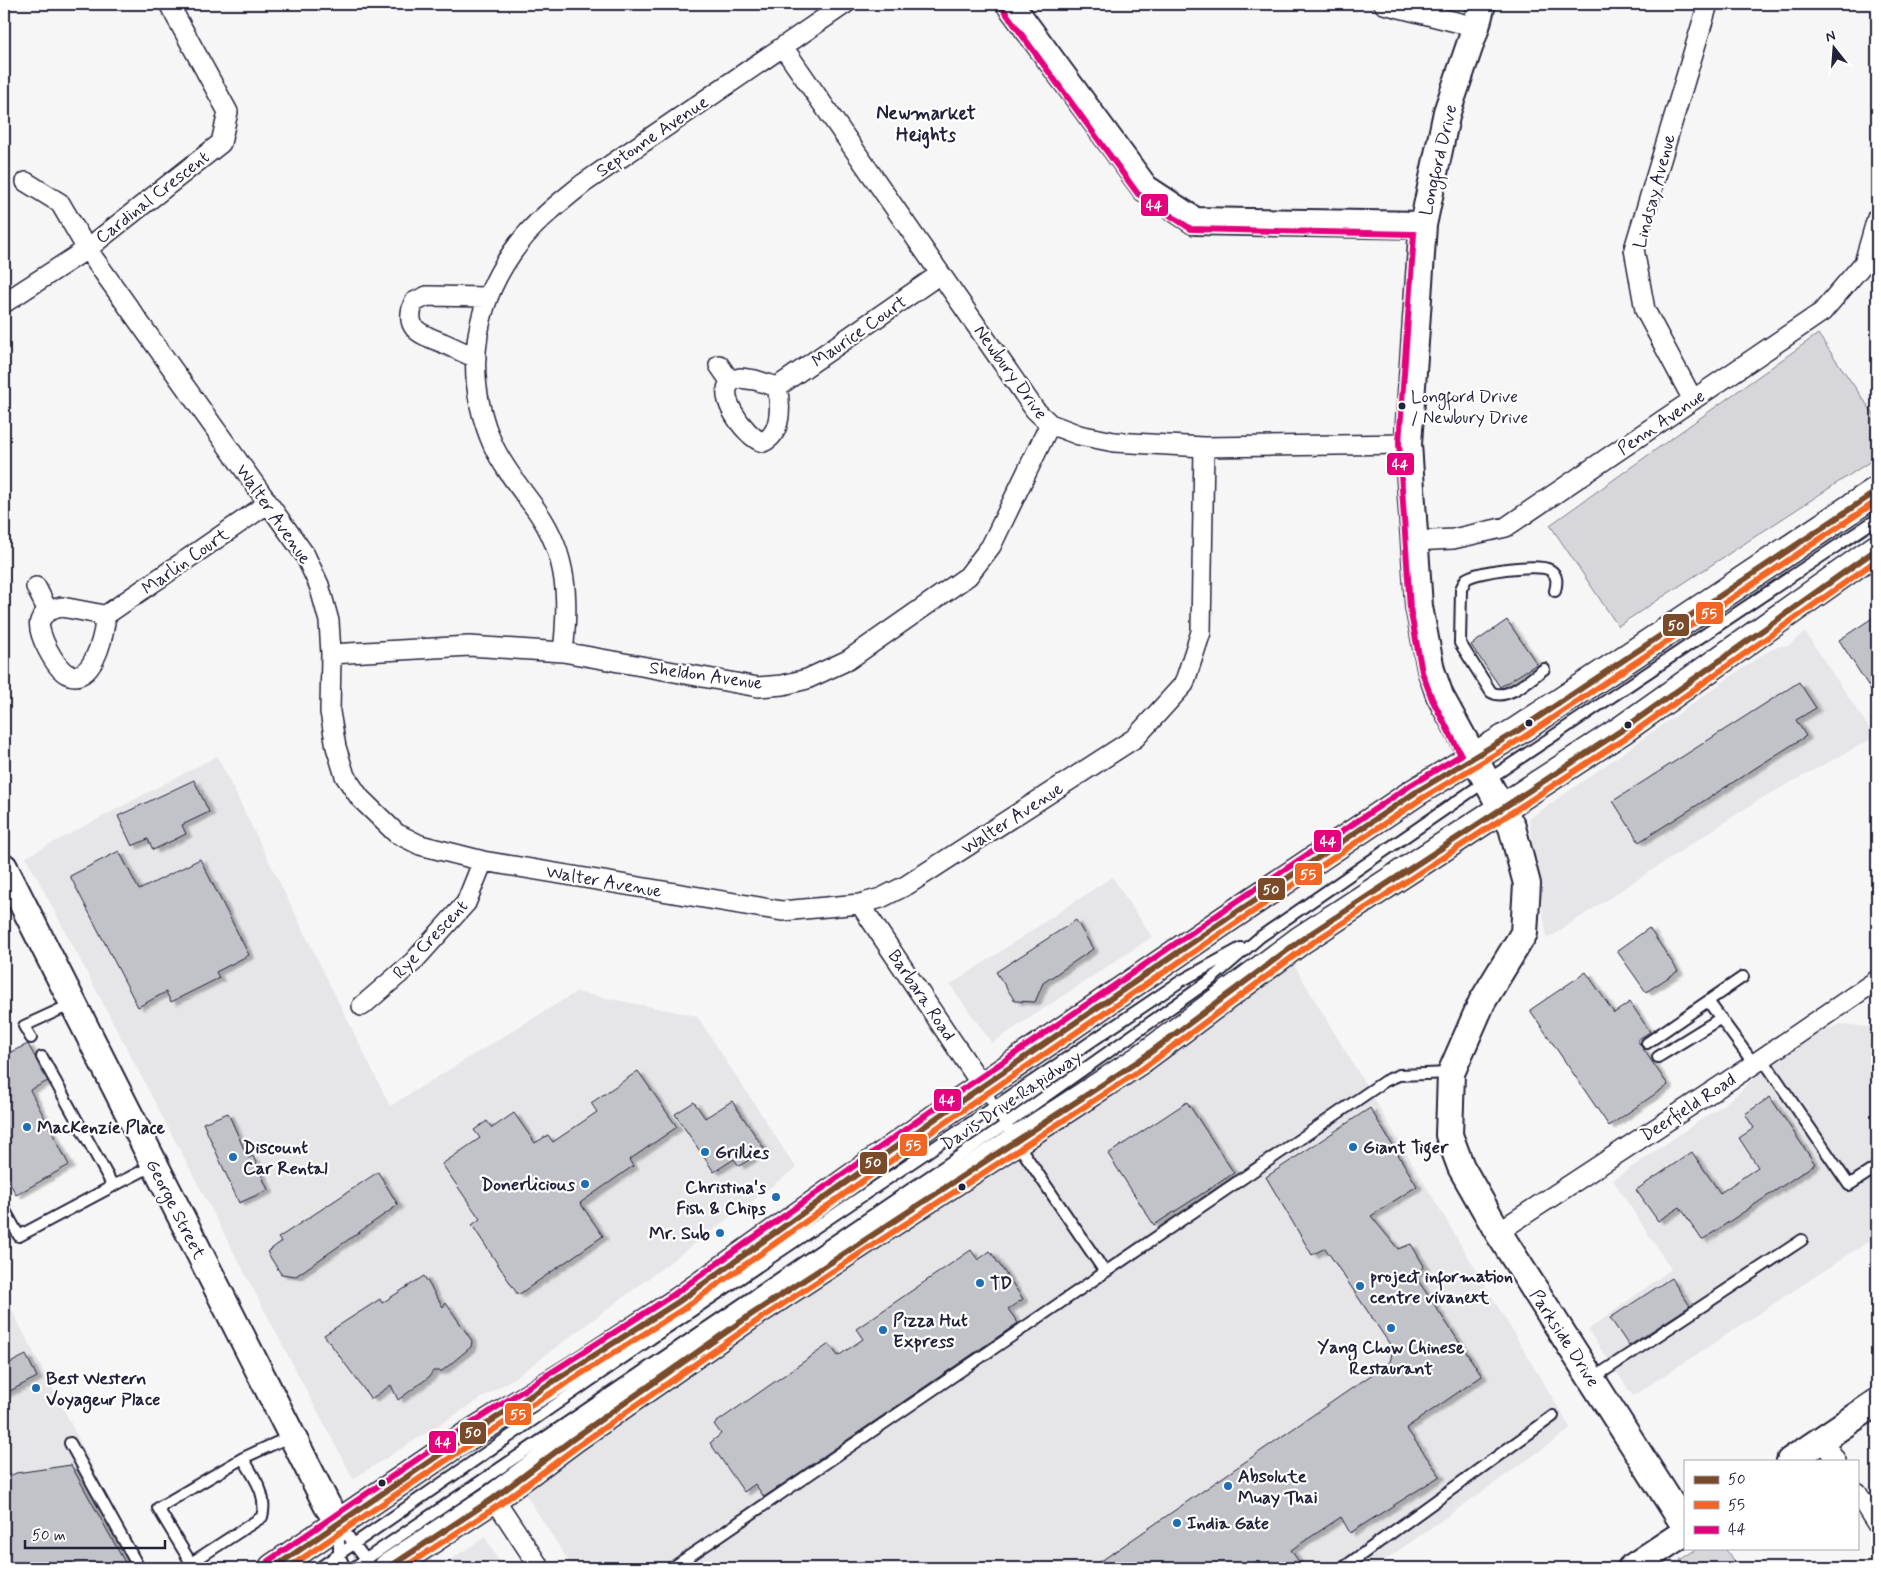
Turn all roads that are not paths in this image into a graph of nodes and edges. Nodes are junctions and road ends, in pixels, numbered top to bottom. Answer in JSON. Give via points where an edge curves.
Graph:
{"nodes":[{"id":1,"x":169,"y":4,"type":"edge"},
{"id":2,"x":845,"y":4,"type":"edge"},
{"id":3,"x":1010,"y":4,"type":"edge"},
{"id":4,"x":1384,"y":4,"type":"edge"},
{"id":5,"x":1708,"y":4,"type":"edge"},
{"id":6,"x":1479,"y":15,"type":"edge"},
{"id":7,"x":783,"y":47,"type":"junction"},
{"id":8,"x":26,"y":182,"type":"dead end"},
{"id":9,"x":1877,"y":218,"type":"edge"},
{"id":10,"x":1423,"y":225,"type":"junction"},
{"id":11,"x":1874,"y":242,"type":"edge"},
{"id":12,"x":87,"y":249,"type":"junction"},
{"id":13,"x":940,"y":274,"type":"junction"},
{"id":14,"x":487,"y":297,"type":"junction"},
{"id":15,"x":4,"y":304,"type":"edge"},
{"id":16,"x":476,"y":358,"type":"junction"},
{"id":17,"x":719,"y":365,"type":"dead end"},
{"id":18,"x":730,"y":381,"type":"junction"},
{"id":19,"x":777,"y":387,"type":"junction"},
{"id":20,"x":1693,"y":400,"type":"junction"},
{"id":21,"x":1050,"y":424,"type":"junction"},
{"id":22,"x":1408,"y":444,"type":"junction"},
{"id":23,"x":1204,"y":447,"type":"junction"},
{"id":24,"x":1877,"y":491,"type":"edge"},
{"id":25,"x":267,"y":504,"type":"junction"},
{"id":26,"x":1877,"y":519,"type":"edge"},
{"id":27,"x":1414,"y":541,"type":"junction"},
{"id":28,"x":1877,"y":549,"type":"edge"},
{"id":29,"x":36,"y":587,"type":"dead end"},
{"id":30,"x":1555,"y":591,"type":"dead end"},
{"id":31,"x":48,"y":611,"type":"junction"},
{"id":32,"x":103,"y":617,"type":"junction"},
{"id":33,"x":563,"y":652,"type":"junction"},
{"id":34,"x":331,"y":654,"type":"junction"},
{"id":35,"x":1544,"y":669,"type":"dead end"},
{"id":36,"x":1480,"y":770,"type":"junction"},
{"id":37,"x":1503,"y":808,"type":"junction"},
{"id":38,"x":483,"y":861,"type":"junction"},
{"id":39,"x":4,"y":867,"type":"edge"},
{"id":40,"x":860,"y":904,"type":"junction"},
{"id":41,"x":1260,"y":938,"type":"junction"},
{"id":42,"x":1743,"y":977,"type":"dead end"},
{"id":43,"x":1877,"y":980,"type":"edge"},
{"id":44,"x":1708,"y":1001,"type":"junction"},
{"id":45,"x":72,"y":1004,"type":"junction"},
{"id":46,"x":362,"y":1006,"type":"dead end"},
{"id":47,"x":1721,"y":1018,"type":"junction"},
{"id":48,"x":31,"y":1038,"type":"dead end"},
{"id":49,"x":1647,"y":1043,"type":"dead end"},
{"id":50,"x":42,"y":1057,"type":"dead end"},
{"id":51,"x":1658,"y":1057,"type":"dead end"},
{"id":52,"x":1758,"y":1061,"type":"junction"},
{"id":53,"x":1451,"y":1073,"type":"junction"},
{"id":54,"x":989,"y":1097,"type":"junction"},
{"id":55,"x":1011,"y":1133,"type":"junction"},
{"id":56,"x":154,"y":1165,"type":"junction"},
{"id":57,"x":1877,"y":1167,"type":"edge"},
{"id":58,"x":113,"y":1186,"type":"junction"},
{"id":59,"x":4,"y":1209,"type":"edge"},
{"id":60,"x":1498,"y":1232,"type":"junction"},
{"id":61,"x":1802,"y":1240,"type":"dead end"},
{"id":62,"x":1106,"y":1272,"type":"junction"},
{"id":63,"x":1591,"y":1379,"type":"junction"},
{"id":64,"x":1877,"y":1402,"type":"edge"},
{"id":65,"x":1553,"y":1416,"type":"dead end"},
{"id":66,"x":292,"y":1436,"type":"junction"},
{"id":67,"x":1822,"y":1439,"type":"junction"},
{"id":68,"x":70,"y":1443,"type":"dead end"},
{"id":69,"x":243,"y":1458,"type":"junction"},
{"id":70,"x":1791,"y":1460,"type":"edge"},
{"id":71,"x":1835,"y":1460,"type":"edge"},
{"id":72,"x":1858,"y":1495,"type":"edge"},
{"id":73,"x":494,"y":1498,"type":"junction"},
{"id":74,"x":1684,"y":1524,"type":"edge"},
{"id":75,"x":1877,"y":1524,"type":"edge"},
{"id":76,"x":347,"y":1533,"type":"junction"},
{"id":77,"x":1684,"y":1533,"type":"edge"},
{"id":78,"x":339,"y":1554,"type":"junction"},
{"id":79,"x":187,"y":1566,"type":"edge"},
{"id":80,"x":376,"y":1566,"type":"edge"},
{"id":81,"x":139,"y":1568,"type":"edge"},
{"id":82,"x":273,"y":1568,"type":"edge"},
{"id":83,"x":319,"y":1568,"type":"edge"},
{"id":84,"x":345,"y":1568,"type":"edge"},
{"id":85,"x":353,"y":1568,"type":"edge"},
{"id":86,"x":540,"y":1568,"type":"edge"},
{"id":87,"x":672,"y":1568,"type":"edge"},
{"id":88,"x":1343,"y":1568,"type":"edge"},
{"id":89,"x":1630,"y":1568,"type":"edge"}],
"edges":[{"from":1,"to":12,"type":"street","name":"Cardinal Crescent","via":[[228,112],[221,143]]},
{"from":2,"to":7,"type":"street","name":"Septonne Avenue"},
{"from":3,"to":10,"type":"main road","via":[[1145,188],[1195,222]]},
{"from":4,"to":6,"type":"street"},
{"from":5,"to":20,"type":"street","name":"Lindsay Avenue","via":[[1634,249],[1645,310]]},
{"from":6,"to":10,"type":"main road","name":"Longford Drive","via":[[1447,112]]},
{"from":7,"to":13,"type":"street","name":"Newbury Drive"},
{"from":7,"to":14,"type":"street","name":"Septonne Avenue","via":[[584,183],[546,214],[507,260]]},
{"from":8,"to":12,"type":"street","name":"Walter Avenue","via":[[60,204]]},
{"from":9,"to":11,"type":"street","name":"Penn Avenue"},
{"from":10,"to":22,"type":"main road","name":"Longford Drive"},
{"from":11,"to":20,"type":"street","name":"Penn Avenue","via":[[1864,263],[1822,312]]},
{"from":12,"to":15,"type":"street","name":"Cardinal Crescent"},
{"from":12,"to":25,"type":"street","name":"Walter Avenue"},
{"from":13,"to":19,"type":"street","name":"Maurice Court"},
{"from":13,"to":21,"type":"street","name":"Newbury Drive","via":[[1035,410]]},
{"from":14,"to":16,"type":"street","name":"Septonne Avenue","via":[[477,334]]},
{"from":14,"to":16,"type":"street","via":[[426,296],[414,302],[410,316],[419,333]]},
{"from":16,"to":33,"type":"street","name":"Septonne Avenue","via":[[481,409],[493,445],[550,532],[560,557],[567,600]]},
{"from":17,"to":18,"type":"street"},
{"from":18,"to":19,"type":"street","via":[[745,378]]},
{"from":18,"to":19,"type":"street","via":[[726,389],[727,400],[751,438],[763,442],[773,436],[778,426]]},
{"from":20,"to":27,"type":"street","name":"Penn Avenue","via":[[1506,527],[1453,539]]},
{"from":21,"to":23,"type":"street","name":"Newbury Drive","via":[[1079,435],[1114,442]]},
{"from":21,"to":33,"type":"street","name":"Sheldon Avenue","via":[[991,546],[968,576],[900,625],[827,671],[783,684],[758,687]]},
{"from":22,"to":23,"type":"street","name":"Newbury Drive"},
{"from":22,"to":27,"type":"main road","name":"Longford Drive"},
{"from":23,"to":40,"type":"street","name":"Walter Avenue","via":[[1201,632],[1184,684],[1136,738],[907,886]]},
{"from":24,"to":36,"type":"main road","via":[[1611,669]]},
{"from":25,"to":32,"type":"street","name":"Marlin Court"},
{"from":25,"to":34,"type":"street","name":"Walter Avenue","via":[[304,555],[319,584],[329,621]]},
{"from":26,"to":36,"type":"lane","name":"Davis Drive Rapidway"},
{"from":27,"to":36,"type":"main road","name":"Longford Drive","via":[[1419,607],[1431,670],[1440,696]]},
{"from":28,"to":37,"type":"main road","via":[[1719,663]]},
{"from":29,"to":31,"type":"street"},
{"from":30,"to":35,"type":"lane","via":[[1555,575],[1539,567],[1476,574],[1466,579],[1461,589],[1460,643],[1491,692],[1499,696],[1508,693]]},
{"from":31,"to":32,"type":"street","via":[[75,608]]},
{"from":31,"to":32,"type":"street","via":[[40,620],[40,634],[59,668],[68,676],[81,674],[92,665],[102,638]]},
{"from":33,"to":34,"type":"street","name":"Sheldon Avenue","via":[[468,646]]},
{"from":34,"to":38,"type":"street","name":"Walter Avenue","via":[[330,712],[336,747],[345,776],[360,798],[396,833],[420,845]]},
{"from":36,"to":37,"type":"main road","name":"Parkside Drive"},
{"from":36,"to":41,"type":"lane","name":"Davis Drive Rapidway"},
{"from":36,"to":54,"type":"main road","via":[[1416,792],[1228,918]]},
{"from":37,"to":53,"type":"main road","name":"Parkside Drive","via":[[1512,827],[1527,884],[1524,934],[1482,1002]]},
{"from":37,"to":55,"type":"main road","via":[[1301,940],[1140,1060]]},
{"from":38,"to":40,"type":"street","name":"Walter Avenue","via":[[782,911]]},
{"from":38,"to":46,"type":"street","name":"Rye Crescent","via":[[466,903],[413,962]]},
{"from":39,"to":45,"type":"main road","name":"George Street"},
{"from":40,"to":54,"type":"street","name":"Barbara Road"},
{"from":41,"to":54,"type":"lane","name":"Davis Drive Rapidway","via":[[1181,981]]},
{"from":41,"to":55,"type":"lane","name":"Davis Drive Rapidway"},
{"from":42,"to":44,"type":"lane"},
{"from":43,"to":52,"type":"street","name":"Deerfield Road"},
{"from":44,"to":47,"type":"lane"},
{"from":44,"to":49,"type":"lane"},
{"from":45,"to":48,"type":"lane","via":[[24,1026]]},
{"from":45,"to":56,"type":"main road","name":"George Street"},
{"from":47,"to":51,"type":"lane"},
{"from":47,"to":52,"type":"lane"},
{"from":50,"to":58,"type":"lane"},
{"from":52,"to":57,"type":"lane","via":[[1849,1184]]},
{"from":52,"to":60,"type":"street","name":"Deerfield Road"},
{"from":53,"to":60,"type":"main road","name":"Parkside Drive","via":[[1449,1135],[1461,1167]]},
{"from":53,"to":62,"type":"lane","via":[[1399,1075],[1385,1081]]},
{"from":54,"to":55,"type":"lane"},
{"from":54,"to":76,"type":"main road","via":[[939,1116],[678,1302],[455,1444]]},
{"from":55,"to":62,"type":"lane"},
{"from":55,"to":73,"type":"main road","via":[[573,1439]]},
{"from":55,"to":80,"type":"lane","name":"Davis Drive Rapidway","via":[[397,1537]]},
{"from":56,"to":58,"type":"lane"},
{"from":56,"to":66,"type":"main road","name":"George Street"},
{"from":58,"to":59,"type":"lane","via":[[19,1236]]},
{"from":60,"to":63,"type":"main road","name":"Parkside Drive"},
{"from":61,"to":63,"type":"lane"},
{"from":62,"to":87,"type":"lane"},
{"from":63,"to":74,"type":"main road","name":"Parkside Drive"},
{"from":64,"to":67,"type":"main road"},
{"from":65,"to":88,"type":"lane"},
{"from":66,"to":69,"type":"lane"},
{"from":66,"to":76,"type":"main road","name":"George Street"},
{"from":67,"to":70,"type":"main road"},
{"from":67,"to":71,"type":"street"},
{"from":68,"to":81,"type":"lane"},
{"from":69,"to":79,"type":"lane","via":[[264,1494],[262,1517]]},
{"from":69,"to":79,"type":"lane","via":[[158,1508]]},
{"from":72,"to":75,"type":"street"},
{"from":73,"to":80,"type":"main road"},
{"from":73,"to":86,"type":"street"},
{"from":76,"to":78,"type":"lane"},
{"from":76,"to":78,"type":"lane"},
{"from":76,"to":80,"type":"lane"},
{"from":76,"to":82,"type":"main road"},
{"from":77,"to":89,"type":"main road"},
{"from":78,"to":83,"type":"lane"},
{"from":78,"to":84,"type":"lane"},
{"from":80,"to":85,"type":"lane","name":"Davis Drive Rapidway"}]}
